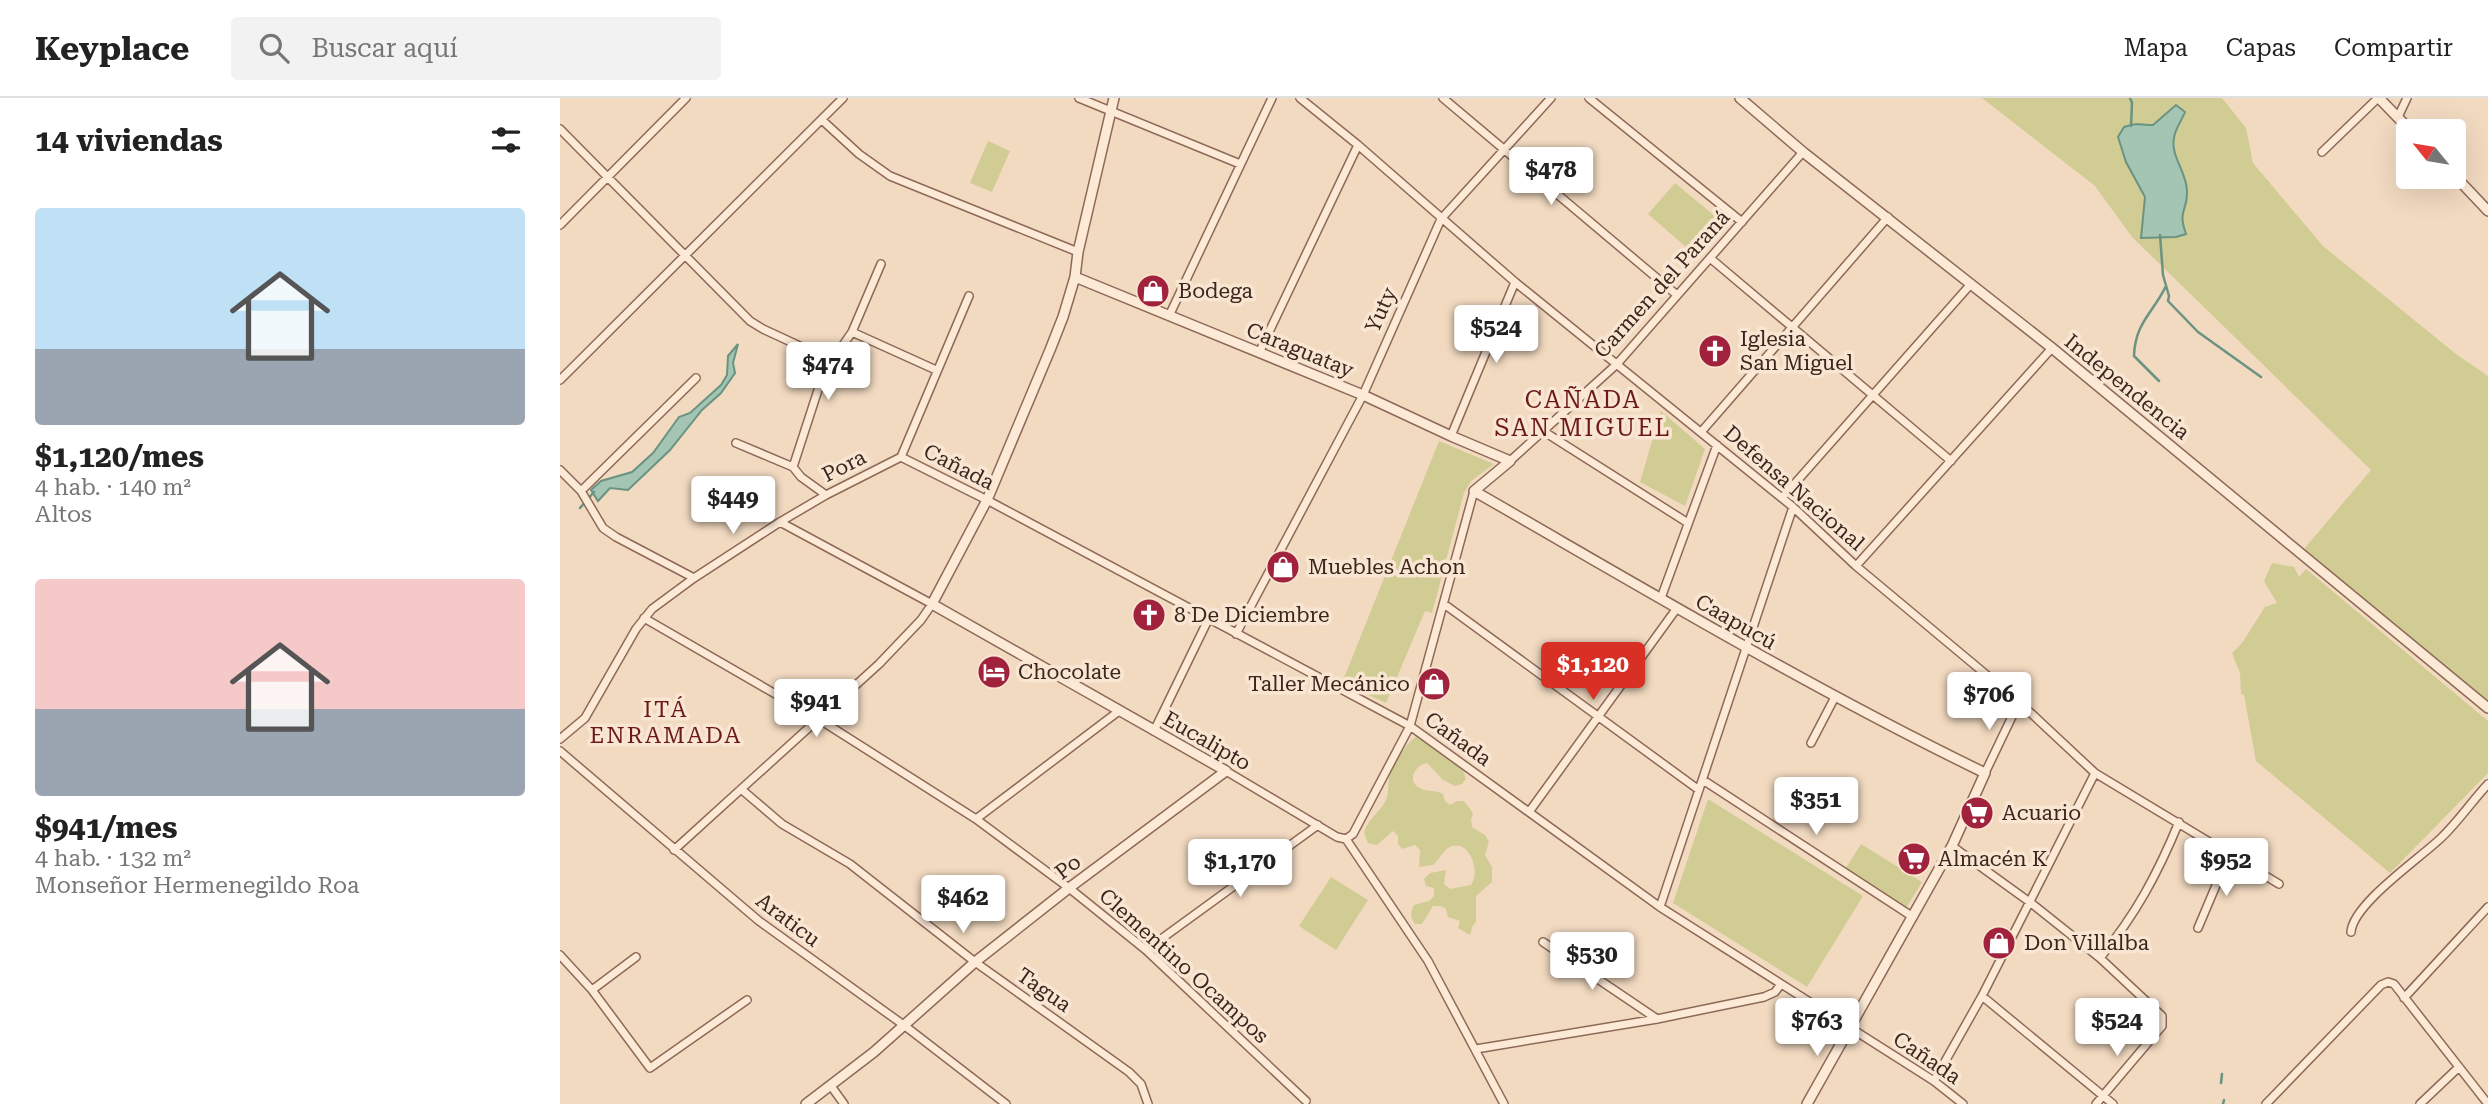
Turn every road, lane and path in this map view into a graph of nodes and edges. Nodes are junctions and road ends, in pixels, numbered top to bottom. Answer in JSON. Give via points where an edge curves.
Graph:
{"nodes":[{"id":1,"x":686,"y":98,"type":"edge"},
{"id":2,"x":842,"y":98,"type":"edge"},
{"id":3,"x":1079,"y":98,"type":"edge"},
{"id":4,"x":1114,"y":98,"type":"edge"},
{"id":5,"x":1272,"y":98,"type":"edge"},
{"id":6,"x":1300,"y":98,"type":"edge"},
{"id":7,"x":1443,"y":98,"type":"edge"},
{"id":8,"x":1551,"y":98,"type":"edge"},
{"id":9,"x":1589,"y":98,"type":"edge"},
{"id":10,"x":1740,"y":98,"type":"edge"},
{"id":11,"x":2379,"y":98,"type":"edge"},
{"id":12,"x":2407,"y":98,"type":"edge"},
{"id":13,"x":1110,"y":111,"type":"junction"},
{"id":14,"x":2398,"y":117,"type":"joint"},
{"id":15,"x":822,"y":120,"type":"junction"},
{"id":16,"x":560,"y":129,"type":"edge"},
{"id":17,"x":1358,"y":145,"type":"junction"},
{"id":18,"x":1504,"y":149,"type":"junction"},
{"id":19,"x":1803,"y":152,"type":"junction"},
{"id":20,"x":2322,"y":152,"type":"dead end"},
{"id":21,"x":1240,"y":164,"type":"junction"},
{"id":22,"x":608,"y":177,"type":"junction"},
{"id":23,"x":2466,"y":188,"type":"edge"},
{"id":24,"x":2488,"y":211,"type":"edge"},
{"id":25,"x":1888,"y":217,"type":"junction"},
{"id":26,"x":1441,"y":219,"type":"junction"},
{"id":27,"x":1742,"y":222,"type":"junction"},
{"id":28,"x":560,"y":225,"type":"edge"},
{"id":29,"x":1078,"y":252,"type":"junction"},
{"id":30,"x":686,"y":256,"type":"junction"},
{"id":31,"x":1710,"y":258,"type":"junction"},
{"id":32,"x":881,"y":264,"type":"dead end"},
{"id":33,"x":1075,"y":277,"type":"junction"},
{"id":34,"x":1515,"y":282,"type":"junction"},
{"id":35,"x":1970,"y":285,"type":"junction"},
{"id":36,"x":1676,"y":295,"type":"junction"},
{"id":37,"x":969,"y":296,"type":"dead end"},
{"id":38,"x":1169,"y":316,"type":"junction"},
{"id":39,"x":1793,"y":326,"type":"junction"},
{"id":40,"x":852,"y":332,"type":"junction"},
{"id":41,"x":2052,"y":348,"type":"junction"},
{"id":42,"x":1259,"y":353,"type":"junction"},
{"id":43,"x":832,"y":361,"type":"junction"},
{"id":44,"x":1617,"y":364,"type":"junction"},
{"id":45,"x":936,"y":370,"type":"junction"},
{"id":46,"x":696,"y":377,"type":"dead end"},
{"id":47,"x":560,"y":380,"type":"edge"},
{"id":48,"x":1363,"y":395,"type":"junction"},
{"id":49,"x":1874,"y":395,"type":"junction"},
{"id":50,"x":1543,"y":431,"type":"junction"},
{"id":51,"x":1702,"y":431,"type":"junction"},
{"id":52,"x":1451,"y":436,"type":"junction"},
{"id":53,"x":736,"y":443,"type":"dead end"},
{"id":54,"x":1717,"y":445,"type":"junction"},
{"id":55,"x":901,"y":457,"type":"junction"},
{"id":56,"x":1510,"y":461,"type":"junction"},
{"id":57,"x":1951,"y":461,"type":"junction"},
{"id":58,"x":793,"y":467,"type":"junction"},
{"id":59,"x":560,"y":470,"type":"edge"},
{"id":60,"x":1474,"y":491,"type":"junction"},
{"id":61,"x":583,"y":495,"type":"junction"},
{"id":62,"x":825,"y":495,"type":"junction"},
{"id":63,"x":1782,"y":498,"type":"junction"},
{"id":64,"x":987,"y":500,"type":"junction"},
{"id":65,"x":1793,"y":507,"type":"junction"},
{"id":66,"x":780,"y":522,"type":"junction"},
{"id":67,"x":1688,"y":523,"type":"junction"},
{"id":68,"x":1857,"y":566,"type":"junction"},
{"id":69,"x":694,"y":578,"type":"junction"},
{"id":70,"x":1661,"y":598,"type":"junction"},
{"id":71,"x":932,"y":604,"type":"junction"},
{"id":72,"x":1444,"y":604,"type":"junction"},
{"id":73,"x":1677,"y":608,"type":"junction"},
{"id":74,"x":643,"y":618,"type":"junction"},
{"id":75,"x":1208,"y":620,"type":"junction"},
{"id":76,"x":1237,"y":634,"type":"junction"},
{"id":77,"x":1746,"y":649,"type":"junction"},
{"id":78,"x":1835,"y":696,"type":"junction"},
{"id":79,"x":2019,"y":702,"type":"junction"},
{"id":80,"x":2488,"y":708,"type":"edge"},
{"id":81,"x":1119,"y":711,"type":"junction"},
{"id":82,"x":1599,"y":718,"type":"junction"},
{"id":83,"x":817,"y":719,"type":"junction"},
{"id":84,"x":1410,"y":726,"type":"junction"},
{"id":85,"x":1154,"y":731,"type":"junction"},
{"id":86,"x":560,"y":739,"type":"edge"},
{"id":87,"x":1811,"y":743,"type":"dead end"},
{"id":88,"x":560,"y":751,"type":"edge"},
{"id":89,"x":1226,"y":771,"type":"junction"},
{"id":90,"x":1985,"y":773,"type":"junction"},
{"id":91,"x":2095,"y":773,"type":"junction"},
{"id":92,"x":1703,"y":780,"type":"junction"},
{"id":93,"x":2488,"y":784,"type":"edge"},
{"id":94,"x":741,"y":789,"type":"junction"},
{"id":95,"x":1699,"y":790,"type":"junction"},
{"id":96,"x":1529,"y":812,"type":"junction"},
{"id":97,"x":976,"y":819,"type":"junction"},
{"id":98,"x":2179,"y":822,"type":"junction"},
{"id":99,"x":1318,"y":825,"type":"junction"},
{"id":100,"x":1346,"y":839,"type":"junction"},
{"id":101,"x":1952,"y":845,"type":"junction"},
{"id":102,"x":674,"y":850,"type":"junction"},
{"id":103,"x":2234,"y":856,"type":"junction"},
{"id":104,"x":2279,"y":884,"type":"dead end"},
{"id":105,"x":1069,"y":888,"type":"junction"},
{"id":106,"x":2031,"y":903,"type":"junction"},
{"id":107,"x":1660,"y":907,"type":"junction"},
{"id":108,"x":2488,"y":907,"type":"edge"},
{"id":109,"x":1913,"y":917,"type":"junction"},
{"id":110,"x":2198,"y":929,"type":"dead end"},
{"id":111,"x":2351,"y":932,"type":"dead end"},
{"id":112,"x":1543,"y":942,"type":"dead end"},
{"id":113,"x":1146,"y":950,"type":"junction"},
{"id":114,"x":560,"y":955,"type":"edge"},
{"id":115,"x":636,"y":957,"type":"dead end"},
{"id":116,"x":2100,"y":958,"type":"junction"},
{"id":117,"x":975,"y":962,"type":"junction"},
{"id":118,"x":1781,"y":984,"type":"junction"},
{"id":119,"x":592,"y":990,"type":"junction"},
{"id":120,"x":1982,"y":996,"type":"junction"},
{"id":121,"x":2404,"y":998,"type":"junction"},
{"id":122,"x":747,"y":1000,"type":"dead end"},
{"id":123,"x":1657,"y":1019,"type":"junction"},
{"id":124,"x":905,"y":1026,"type":"junction"},
{"id":125,"x":1852,"y":1028,"type":"junction"},
{"id":126,"x":1476,"y":1049,"type":"junction"},
{"id":127,"x":2459,"y":1067,"type":"junction"},
{"id":128,"x":1934,"y":1081,"type":"junction"},
{"id":129,"x":831,"y":1086,"type":"junction"},
{"id":130,"x":2103,"y":1095,"type":"junction"},
{"id":131,"x":1306,"y":1101,"type":"dead end"},
{"id":132,"x":806,"y":1104,"type":"edge"},
{"id":133,"x":844,"y":1104,"type":"edge"},
{"id":134,"x":1006,"y":1104,"type":"edge"},
{"id":135,"x":1148,"y":1104,"type":"edge"},
{"id":136,"x":1504,"y":1104,"type":"edge"},
{"id":137,"x":1807,"y":1104,"type":"edge"},
{"id":138,"x":1963,"y":1104,"type":"edge"},
{"id":139,"x":2096,"y":1104,"type":"edge"},
{"id":140,"x":2113,"y":1104,"type":"edge"},
{"id":141,"x":2266,"y":1104,"type":"edge"},
{"id":142,"x":2420,"y":1104,"type":"edge"},
{"id":143,"x":2488,"y":1104,"type":"edge"}],
"edges":[{"from":1,"to":22,"type":"street"},
{"from":2,"to":15,"type":"street"},
{"from":3,"to":13,"type":"street"},
{"from":4,"to":13,"type":"street"},
{"from":5,"to":21,"type":"street"},
{"from":6,"to":17,"type":"street","name":"Defensa Nacional"},
{"from":7,"to":18,"type":"street"},
{"from":8,"to":18,"type":"street","name":"Yuty"},
{"from":9,"to":27,"type":"street"},
{"from":10,"to":19,"type":"street","name":"Independencia"},
{"from":11,"to":14,"type":"street"},
{"from":11,"to":20,"type":"street"},
{"from":12,"to":14,"type":"street"},
{"from":13,"to":21,"type":"street"},
{"from":13,"to":29,"type":"street"},
{"from":15,"to":29,"type":"street","via":[[890,176]]},
{"from":15,"to":30,"type":"street"},
{"from":16,"to":22,"type":"street"},
{"from":17,"to":26,"type":"street","name":"Defensa Nacional"},
{"from":17,"to":42,"type":"street"},
{"from":18,"to":26,"type":"street","name":"Yuty"},
{"from":18,"to":36,"type":"street"},
{"from":19,"to":25,"type":"street","name":"Independencia"},
{"from":19,"to":27,"type":"street","name":"Carmen del Paraná"},
{"from":21,"to":38,"type":"street"},
{"from":22,"to":28,"type":"street"},
{"from":22,"to":30,"type":"street"},
{"from":23,"to":24,"type":"street"},
{"from":25,"to":35,"type":"street","name":"Independencia"},
{"from":25,"to":39,"type":"street"},
{"from":26,"to":34,"type":"street","name":"Defensa Nacional"},
{"from":26,"to":48,"type":"street","name":"Yuty"},
{"from":27,"to":31,"type":"street","name":"Carmen del Paraná"},
{"from":29,"to":33,"type":"street"},
{"from":30,"to":43,"type":"street","via":[[750,321]]},
{"from":30,"to":47,"type":"street"},
{"from":31,"to":36,"type":"street","name":"Carmen del Paraná"},
{"from":31,"to":39,"type":"street"},
{"from":32,"to":40,"type":"street"},
{"from":33,"to":38,"type":"street","name":"Caraguatay"},
{"from":33,"to":64,"type":"street","via":[[1059,328]]},
{"from":34,"to":44,"type":"street","name":"Defensa Nacional"},
{"from":34,"to":52,"type":"street"},
{"from":35,"to":41,"type":"street","name":"Independencia"},
{"from":35,"to":49,"type":"street"},
{"from":36,"to":44,"type":"street","name":"Carmen del Paraná"},
{"from":37,"to":45,"type":"street"},
{"from":38,"to":42,"type":"street","name":"Caraguatay"},
{"from":39,"to":49,"type":"street"},
{"from":39,"to":51,"type":"street"},
{"from":40,"to":43,"type":"street"},
{"from":40,"to":45,"type":"street"},
{"from":41,"to":57,"type":"street"},
{"from":41,"to":80,"type":"street","name":"Independencia"},
{"from":42,"to":48,"type":"street","name":"Caraguatay"},
{"from":43,"to":58,"type":"street"},
{"from":44,"to":50,"type":"street","name":"Carmen del Paraná"},
{"from":44,"to":51,"type":"street","name":"Defensa Nacional"},
{"from":45,"to":55,"type":"street"},
{"from":46,"to":61,"type":"street"},
{"from":48,"to":52,"type":"street","name":"Caraguatay"},
{"from":48,"to":76,"type":"street","name":"Yuty"},
{"from":49,"to":57,"type":"street"},
{"from":49,"to":63,"type":"street"},
{"from":50,"to":56,"type":"street","name":"Carmen del Paraná"},
{"from":50,"to":67,"type":"street"},
{"from":51,"to":54,"type":"street","name":"Defensa Nacional"},
{"from":52,"to":56,"type":"street","name":"Caraguatay"},
{"from":53,"to":58,"type":"street"},
{"from":54,"to":63,"type":"street","name":"Defensa Nacional"},
{"from":54,"to":67,"type":"street"},
{"from":55,"to":62,"type":"street","name":"Pora"},
{"from":55,"to":64,"type":"street","name":"Cañada"},
{"from":56,"to":60,"type":"street","name":"Carmen del Paraná"},
{"from":57,"to":68,"type":"street"},
{"from":58,"to":62,"type":"street"},
{"from":59,"to":61,"type":"street"},
{"from":60,"to":70,"type":"street","name":"Caapucú"},
{"from":60,"to":72,"type":"street"},
{"from":61,"to":69,"type":"street","via":[[603,528]]},
{"from":62,"to":66,"type":"street","name":"Pora"},
{"from":63,"to":65,"type":"street","name":"Defensa Nacional"},
{"from":64,"to":71,"type":"street"},
{"from":64,"to":75,"type":"street","name":"Cañada"},
{"from":65,"to":68,"type":"street","name":"Defensa Nacional"},
{"from":65,"to":77,"type":"street"},
{"from":66,"to":69,"type":"street","name":"Pora"},
{"from":66,"to":71,"type":"street","name":"Eucalipto"},
{"from":67,"to":70,"type":"street"},
{"from":68,"to":79,"type":"street","name":"Defensa Nacional"},
{"from":69,"to":74,"type":"street","name":"Pora"},
{"from":70,"to":73,"type":"street","name":"Caapucú"},
{"from":71,"to":81,"type":"street","name":"Eucalipto"},
{"from":71,"to":83,"type":"street","via":[[879,664]]},
{"from":72,"to":82,"type":"street"},
{"from":72,"to":84,"type":"street"},
{"from":73,"to":77,"type":"street","name":"Caapucú"},
{"from":73,"to":82,"type":"street"},
{"from":74,"to":83,"type":"street","name":"Clementino Ocampos"},
{"from":74,"to":86,"type":"street","name":"Pora","via":[[585,718]]},
{"from":75,"to":76,"type":"street","name":"Cañada"},
{"from":75,"to":85,"type":"street"},
{"from":76,"to":84,"type":"street","name":"Cañada"},
{"from":77,"to":78,"type":"street","name":"Caapucú"},
{"from":77,"to":92,"type":"street"},
{"from":78,"to":87,"type":"street"},
{"from":78,"to":90,"type":"street","name":"Caapucú"},
{"from":79,"to":90,"type":"street"},
{"from":79,"to":91,"type":"street","name":"Defensa Nacional"},
{"from":81,"to":85,"type":"street","name":"Eucalipto"},
{"from":81,"to":97,"type":"street"},
{"from":82,"to":95,"type":"street"},
{"from":82,"to":96,"type":"street"},
{"from":83,"to":94,"type":"street"},
{"from":83,"to":97,"type":"street","name":"Clementino Ocampos"},
{"from":84,"to":96,"type":"street","name":"Cañada"},
{"from":84,"to":100,"type":"street","via":[[1353,834]]},
{"from":85,"to":89,"type":"street","name":"Eucalipto"},
{"from":88,"to":102,"type":"street","name":"Araticu"},
{"from":89,"to":99,"type":"street","name":"Eucalipto"},
{"from":89,"to":105,"type":"street","name":"Po"},
{"from":90,"to":101,"type":"street"},
{"from":91,"to":98,"type":"street","name":"Defensa Nacional"},
{"from":91,"to":106,"type":"street"},
{"from":92,"to":95,"type":"street"},
{"from":92,"to":109,"type":"street"},
{"from":93,"to":111,"type":"street","via":[[2444,836],[2369,900],[2351,923]]},
{"from":94,"to":102,"type":"street"},
{"from":94,"to":117,"type":"street","name":"Tagua","via":[[782,824],[850,864]]},
{"from":95,"to":107,"type":"street"},
{"from":96,"to":107,"type":"street","name":"Cañada"},
{"from":97,"to":105,"type":"street","name":"Clementino Ocampos"},
{"from":98,"to":103,"type":"street","name":"Defensa Nacional"},
{"from":98,"to":116,"type":"street","via":[[2141,902]]},
{"from":99,"to":100,"type":"street","name":"Eucalipto"},
{"from":99,"to":113,"type":"street"},
{"from":100,"to":126,"type":"street","name":"Eucalipto","via":[[1429,961]]},
{"from":101,"to":106,"type":"street"},
{"from":101,"to":109,"type":"street"},
{"from":102,"to":124,"type":"street","name":"Araticu","via":[[759,921]]},
{"from":103,"to":104,"type":"street","name":"Defensa Nacional"},
{"from":103,"to":110,"type":"street"},
{"from":105,"to":113,"type":"street","name":"Clementino Ocampos"},
{"from":105,"to":117,"type":"street","name":"Po"},
{"from":106,"to":116,"type":"street"},
{"from":106,"to":120,"type":"street"},
{"from":107,"to":118,"type":"street","name":"Cañada"},
{"from":108,"to":121,"type":"street"},
{"from":109,"to":125,"type":"street"},
{"from":112,"to":123,"type":"street"},
{"from":113,"to":131,"type":"street","name":"Clementino Ocampos"},
{"from":114,"to":119,"type":"street"},
{"from":115,"to":119,"type":"street"},
{"from":116,"to":130,"type":"street","via":[[2161,1014],[2162,1026]]},
{"from":117,"to":124,"type":"street","name":"Po"},
{"from":117,"to":135,"type":"street","name":"Tagua","via":[[1129,1072],[1140,1083]]},
{"from":118,"to":123,"type":"street","via":[[1764,997]]},
{"from":118,"to":125,"type":"street","name":"Cañada"},
{"from":119,"to":122,"type":"street","via":[[650,1068]]},
{"from":120,"to":128,"type":"street"},
{"from":120,"to":130,"type":"street"},
{"from":121,"to":127,"type":"street"},
{"from":121,"to":141,"type":"street","via":[[2394,984],[2381,985]]},
{"from":123,"to":126,"type":"street"},
{"from":124,"to":129,"type":"street","name":"Po"},
{"from":124,"to":134,"type":"street","name":"Araticu"},
{"from":125,"to":128,"type":"street","name":"Cañada"},
{"from":125,"to":137,"type":"street"},
{"from":126,"to":136,"type":"street","name":"Eucalipto"},
{"from":127,"to":142,"type":"street"},
{"from":127,"to":143,"type":"street"},
{"from":128,"to":138,"type":"street","name":"Cañada"},
{"from":129,"to":132,"type":"street","name":"Po"},
{"from":129,"to":133,"type":"street"},
{"from":130,"to":139,"type":"street"},
{"from":130,"to":140,"type":"street"}]}
